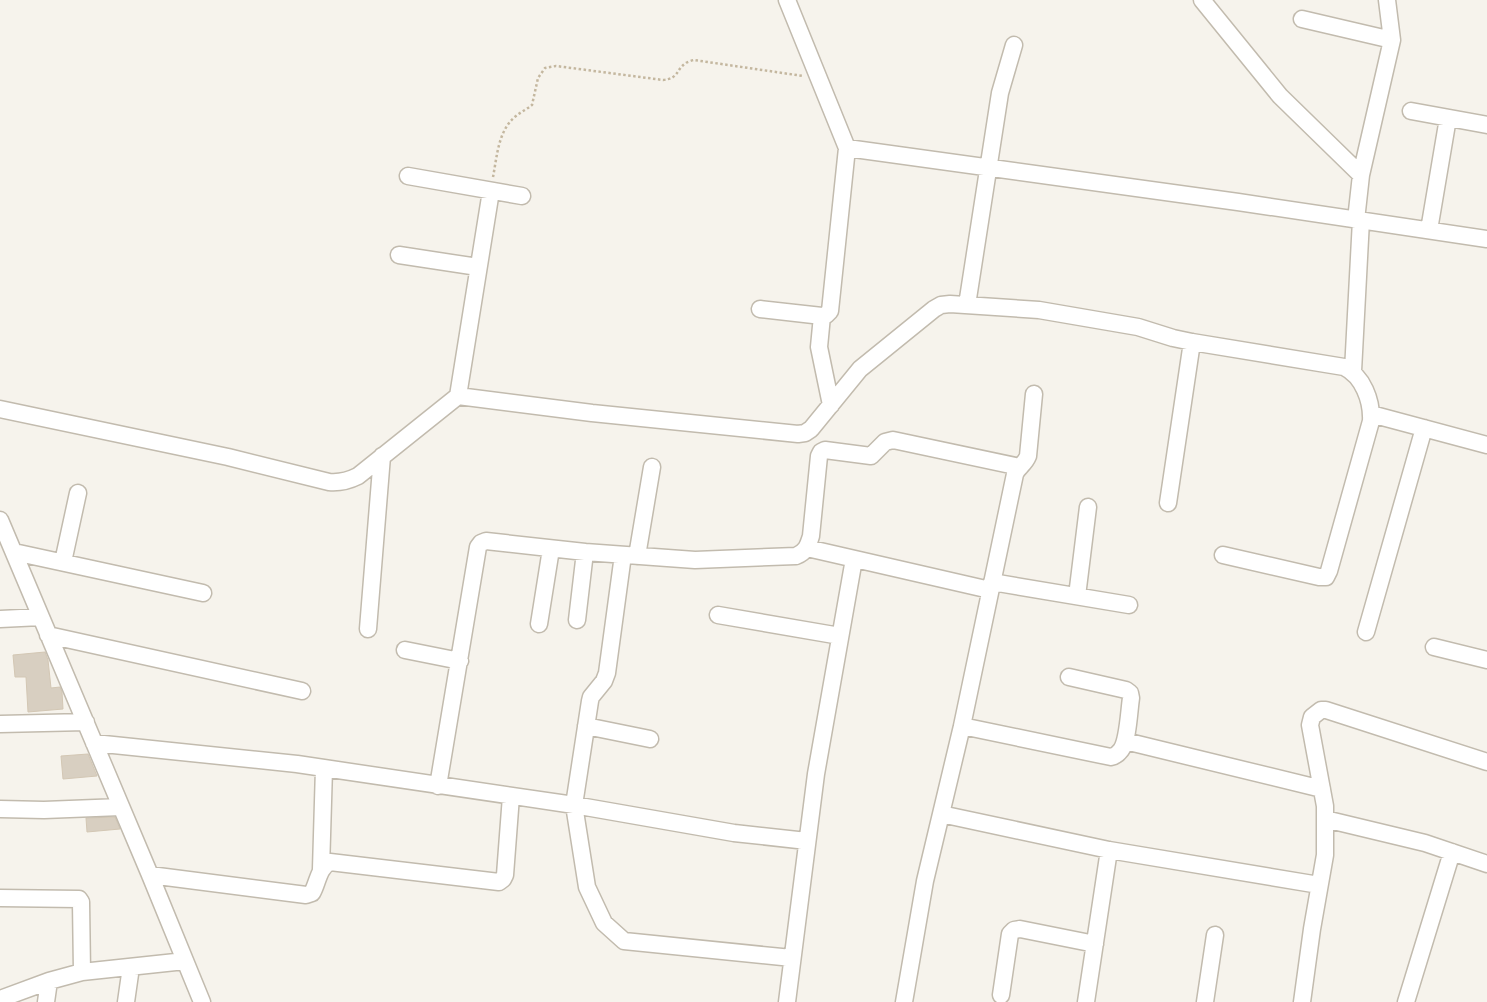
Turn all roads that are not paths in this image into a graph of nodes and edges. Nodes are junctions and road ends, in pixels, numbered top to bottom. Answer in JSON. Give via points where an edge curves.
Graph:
{"nodes":[{"id":1,"x":787,"y":0,"type":"edge"},
{"id":2,"x":1202,"y":0,"type":"edge"},
{"id":3,"x":1387,"y":0,"type":"edge"},
{"id":4,"x":1302,"y":19,"type":"dead end"},
{"id":5,"x":1392,"y":40,"type":"junction"},
{"id":6,"x":1014,"y":45,"type":"dead end"},
{"id":7,"x":1411,"y":111,"type":"dead end"},
{"id":8,"x":1448,"y":118,"type":"junction"},
{"id":9,"x":1487,"y":125,"type":"edge"},
{"id":10,"x":846,"y":148,"type":"junction"},
{"id":11,"x":988,"y":168,"type":"junction"},
{"id":12,"x":1360,"y":174,"type":"junction"},
{"id":13,"x":408,"y":176,"type":"dead end"},
{"id":14,"x":491,"y":191,"type":"junction"},
{"id":15,"x":522,"y":196,"type":"dead end"},
{"id":16,"x":1359,"y":220,"type":"junction"},
{"id":17,"x":1429,"y":230,"type":"junction"},
{"id":18,"x":1487,"y":239,"type":"edge"},
{"id":19,"x":399,"y":255,"type":"dead end"},
{"id":20,"x":478,"y":267,"type":"junction"},
{"id":21,"x":967,"y":305,"type":"junction"},
{"id":22,"x":760,"y":309,"type":"dead end"},
{"id":23,"x":822,"y":316,"type":"junction"},
{"id":24,"x":1192,"y":342,"type":"junction"},
{"id":25,"x":1353,"y":371,"type":"junction"},
{"id":26,"x":1034,"y":394,"type":"dead end"},
{"id":27,"x":458,"y":396,"type":"junction"},
{"id":28,"x":831,"y":405,"type":"junction"},
{"id":29,"x":0,"y":409,"type":"edge"},
{"id":30,"x":1371,"y":414,"type":"junction"},
{"id":31,"x":1424,"y":428,"type":"junction"},
{"id":32,"x":808,"y":431,"type":"junction"},
{"id":33,"x":1487,"y":445,"type":"edge"},
{"id":34,"x":821,"y":452,"type":"junction"},
{"id":35,"x":382,"y":456,"type":"junction"},
{"id":36,"x":652,"y":467,"type":"dead end"},
{"id":37,"x":1020,"y":467,"type":"junction"},
{"id":38,"x":78,"y":493,"type":"dead end"},
{"id":39,"x":1168,"y":502,"type":"dead end"},
{"id":40,"x":1088,"y":507,"type":"dead end"},
{"id":41,"x":0,"y":520,"type":"edge"},
{"id":42,"x":807,"y":548,"type":"junction"},
{"id":43,"x":551,"y":549,"type":"junction"},
{"id":44,"x":8,"y":550,"type":"edge"},
{"id":45,"x":585,"y":552,"type":"junction"},
{"id":46,"x":630,"y":555,"type":"junction"},
{"id":47,"x":1223,"y":555,"type":"dead end"},
{"id":48,"x":854,"y":559,"type":"junction"},
{"id":49,"x":63,"y":562,"type":"junction"},
{"id":50,"x":991,"y":586,"type":"junction"},
{"id":51,"x":203,"y":592,"type":"dead end"},
{"id":52,"x":1077,"y":596,"type":"junction"},
{"id":53,"x":1129,"y":606,"type":"dead end"},
{"id":54,"x":718,"y":615,"type":"dead end"},
{"id":55,"x":41,"y":617,"type":"junction"},
{"id":56,"x":0,"y":619,"type":"edge"},
{"id":57,"x":577,"y":620,"type":"dead end"},
{"id":58,"x":539,"y":624,"type":"dead end"},
{"id":59,"x":368,"y":630,"type":"dead end"},
{"id":60,"x":1366,"y":632,"type":"dead end"},
{"id":61,"x":48,"y":635,"type":"junction"},
{"id":62,"x":840,"y":636,"type":"junction"},
{"id":63,"x":1434,"y":647,"type":"dead end"},
{"id":64,"x":405,"y":650,"type":"dead end"},
{"id":65,"x":1487,"y":660,"type":"edge"},
{"id":66,"x":460,"y":661,"type":"junction"},
{"id":67,"x":1069,"y":677,"type":"dead end"},
{"id":68,"x":302,"y":691,"type":"dead end"},
{"id":69,"x":86,"y":722,"type":"junction"},
{"id":70,"x":0,"y":724,"type":"edge"},
{"id":71,"x":586,"y":726,"type":"junction"},
{"id":72,"x":962,"y":726,"type":"junction"},
{"id":73,"x":650,"y":738,"type":"dead end"},
{"id":74,"x":1125,"y":741,"type":"junction"},
{"id":75,"x":94,"y":743,"type":"junction"},
{"id":76,"x":1487,"y":762,"type":"edge"},
{"id":77,"x":324,"y":768,"type":"junction"},
{"id":78,"x":438,"y":786,"type":"junction"},
{"id":79,"x":1322,"y":790,"type":"junction"},
{"id":80,"x":511,"y":796,"type":"junction"},
{"id":81,"x":574,"y":805,"type":"junction"},
{"id":82,"x":121,"y":807,"type":"junction"},
{"id":83,"x":0,"y":809,"type":"edge"},
{"id":84,"x":941,"y":814,"type":"junction"},
{"id":85,"x":1324,"y":819,"type":"junction"},
{"id":86,"x":807,"y":841,"type":"junction"},
{"id":87,"x":1109,"y":850,"type":"junction"},
{"id":88,"x":1452,"y":852,"type":"junction"},
{"id":89,"x":1487,"y":864,"type":"edge"},
{"id":90,"x":321,"y":869,"type":"junction"},
{"id":91,"x":150,"y":875,"type":"junction"},
{"id":92,"x":1320,"y":885,"type":"junction"},
{"id":93,"x":0,"y":898,"type":"edge"},
{"id":94,"x":1215,"y":935,"type":"dead end"},
{"id":95,"x":1095,"y":944,"type":"junction"},
{"id":96,"x":792,"y":958,"type":"junction"},
{"id":97,"x":185,"y":960,"type":"junction"},
{"id":98,"x":131,"y":967,"type":"junction"},
{"id":99,"x":82,"y":972,"type":"junction"},
{"id":100,"x":49,"y":981,"type":"junction"},
{"id":101,"x":1001,"y":995,"type":"dead end"},
{"id":102,"x":0,"y":999,"type":"edge"},
{"id":103,"x":46,"y":1002,"type":"edge"},
{"id":104,"x":126,"y":1002,"type":"edge"},
{"id":105,"x":202,"y":1002,"type":"edge"},
{"id":106,"x":786,"y":1002,"type":"edge"},
{"id":107,"x":904,"y":1002,"type":"edge"},
{"id":108,"x":1086,"y":1002,"type":"edge"},
{"id":109,"x":1205,"y":1002,"type":"edge"},
{"id":110,"x":1302,"y":1002,"type":"edge"},
{"id":111,"x":1406,"y":1002,"type":"edge"}],
"edges":[{"from":1,"to":10,"type":"street"},
{"from":2,"to":12,"type":"street","via":[[1280,96]]},
{"from":3,"to":5,"type":"street"},
{"from":4,"to":5,"type":"street"},
{"from":5,"to":12,"type":"street"},
{"from":6,"to":11,"type":"street","via":[[1000,93]]},
{"from":7,"to":8,"type":"street"},
{"from":8,"to":9,"type":"street"},
{"from":8,"to":17,"type":"street"},
{"from":10,"to":11,"type":"street"},
{"from":10,"to":23,"type":"street","via":[[830,311]]},
{"from":11,"to":16,"type":"street"},
{"from":11,"to":21,"type":"street"},
{"from":12,"to":16,"type":"street"},
{"from":13,"to":14,"type":"street"},
{"from":14,"to":15,"type":"street"},
{"from":14,"to":20,"type":"street"},
{"from":16,"to":17,"type":"street"},
{"from":16,"to":25,"type":"street"},
{"from":17,"to":18,"type":"street"},
{"from":19,"to":20,"type":"street"},
{"from":20,"to":27,"type":"street"},
{"from":21,"to":24,"type":"street","via":[[1039,310],[1138,327]]},
{"from":21,"to":28,"type":"street","via":[[941,305],[934,309],[860,369]]},
{"from":22,"to":23,"type":"street"},
{"from":23,"to":28,"type":"street","via":[[819,347]]},
{"from":24,"to":25,"type":"street"},
{"from":24,"to":39,"type":"street"},
{"from":25,"to":30,"type":"street","via":[[1363,385]]},
{"from":26,"to":37,"type":"street","via":[[1028,456]]},
{"from":27,"to":32,"type":"street","via":[[798,434]]},
{"from":27,"to":35,"type":"street"},
{"from":28,"to":32,"type":"street"},
{"from":29,"to":35,"type":"street","via":[[329,482],[350,480]]},
{"from":30,"to":31,"type":"street"},
{"from":30,"to":47,"type":"street","via":[[1326,577]]},
{"from":31,"to":33,"type":"street"},
{"from":31,"to":60,"type":"street"},
{"from":32,"to":34,"type":"street"},
{"from":34,"to":37,"type":"street","via":[[871,456],[885,442],[893,440]]},
{"from":34,"to":42,"type":"street"},
{"from":35,"to":59,"type":"street"},
{"from":36,"to":46,"type":"street"},
{"from":37,"to":50,"type":"street","via":[[1015,474]]},
{"from":38,"to":49,"type":"street"},
{"from":40,"to":52,"type":"street"},
{"from":41,"to":44,"type":"street"},
{"from":42,"to":46,"type":"street","via":[[796,556],[695,560]]},
{"from":42,"to":48,"type":"street"},
{"from":43,"to":45,"type":"street"},
{"from":43,"to":58,"type":"street"},
{"from":43,"to":66,"type":"street","via":[[482,542],[478,548]]},
{"from":44,"to":49,"type":"street"},
{"from":44,"to":55,"type":"street"},
{"from":45,"to":46,"type":"street"},
{"from":45,"to":57,"type":"street"},
{"from":46,"to":71,"type":"street","via":[[608,672],[591,697]]},
{"from":48,"to":50,"type":"street"},
{"from":48,"to":62,"type":"street"},
{"from":49,"to":51,"type":"street"},
{"from":50,"to":52,"type":"street"},
{"from":50,"to":72,"type":"street"},
{"from":52,"to":53,"type":"street"},
{"from":54,"to":62,"type":"street"},
{"from":55,"to":56,"type":"street"},
{"from":55,"to":61,"type":"street"},
{"from":61,"to":68,"type":"street"},
{"from":61,"to":69,"type":"street"},
{"from":62,"to":86,"type":"street"},
{"from":63,"to":65,"type":"street"},
{"from":64,"to":66,"type":"street"},
{"from":66,"to":78,"type":"street"},
{"from":67,"to":74,"type":"street","via":[[1130,693]]},
{"from":69,"to":70,"type":"street"},
{"from":69,"to":75,"type":"street"},
{"from":71,"to":73,"type":"street"},
{"from":71,"to":81,"type":"street"},
{"from":72,"to":74,"type":"street","via":[[1111,757],[1120,752]]},
{"from":72,"to":84,"type":"street"},
{"from":74,"to":79,"type":"street"},
{"from":75,"to":77,"type":"street"},
{"from":75,"to":82,"type":"street"},
{"from":76,"to":79,"type":"street","via":[[1321,710],[1312,717],[1310,725]]},
{"from":77,"to":78,"type":"street"},
{"from":77,"to":90,"type":"street"},
{"from":78,"to":80,"type":"street"},
{"from":79,"to":85,"type":"street"},
{"from":80,"to":81,"type":"street"},
{"from":80,"to":90,"type":"street","via":[[505,875],[499,882],[338,862],[330,862]]},
{"from":81,"to":86,"type":"street","via":[[734,833]]},
{"from":81,"to":96,"type":"street","via":[[587,887],[604,923],[624,941]]},
{"from":82,"to":83,"type":"street"},
{"from":82,"to":91,"type":"street"},
{"from":84,"to":87,"type":"street"},
{"from":84,"to":107,"type":"street","via":[[925,881]]},
{"from":85,"to":88,"type":"street","via":[[1425,842]]},
{"from":85,"to":92,"type":"street","via":[[1325,855]]},
{"from":86,"to":96,"type":"street"},
{"from":87,"to":92,"type":"street"},
{"from":87,"to":95,"type":"street"},
{"from":88,"to":89,"type":"street"},
{"from":88,"to":111,"type":"street"},
{"from":90,"to":91,"type":"street","via":[[312,893],[306,895]]},
{"from":91,"to":97,"type":"street"},
{"from":92,"to":110,"type":"street"},
{"from":93,"to":99,"type":"street","via":[[79,899]]},
{"from":94,"to":109,"type":"street"},
{"from":95,"to":101,"type":"street","via":[[1020,928],[1014,930],[1010,934]]},
{"from":95,"to":108,"type":"street"},
{"from":96,"to":106,"type":"street"},
{"from":97,"to":98,"type":"street"},
{"from":97,"to":105,"type":"street"},
{"from":98,"to":99,"type":"street"},
{"from":98,"to":104,"type":"street"},
{"from":99,"to":100,"type":"street"},
{"from":100,"to":102,"type":"street"},
{"from":100,"to":103,"type":"street"}]}
